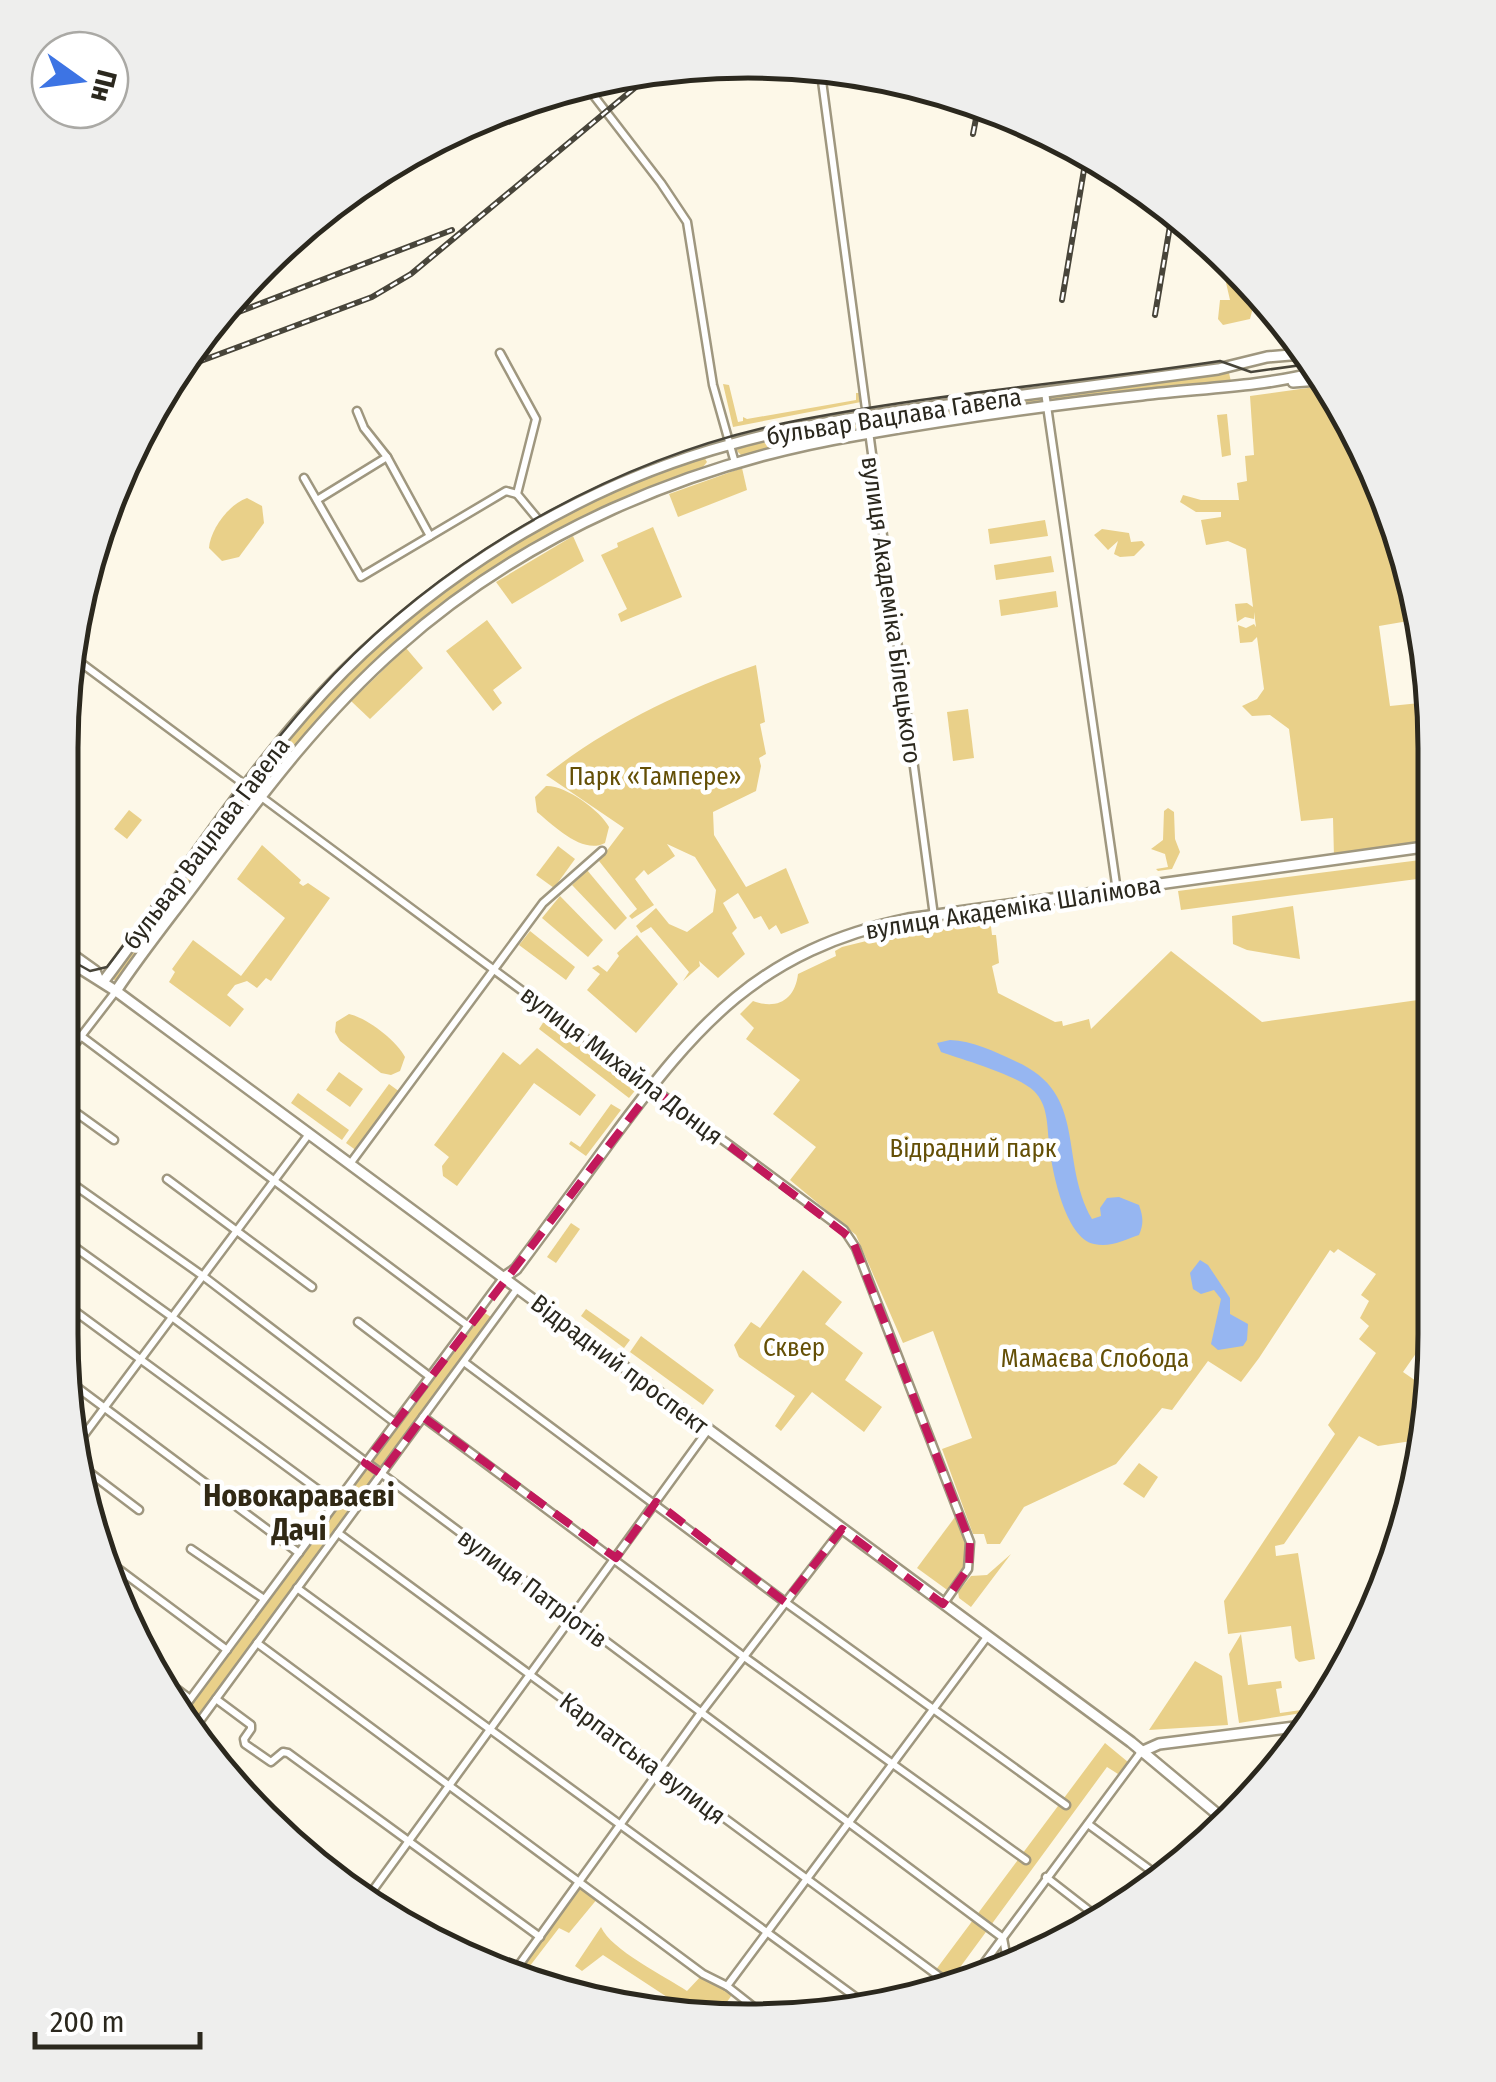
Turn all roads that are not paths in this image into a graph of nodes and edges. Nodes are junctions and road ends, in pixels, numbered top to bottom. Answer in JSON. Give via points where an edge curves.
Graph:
{"nodes":[{"id":1,"x":822,"y":82,"type":"edge"},
{"id":2,"x":594,"y":95,"type":"edge"},
{"id":3,"x":500,"y":353,"type":"dead end"},
{"id":4,"x":1290,"y":353,"type":"edge"},
{"id":5,"x":1234,"y":365,"type":"junction"},
{"id":6,"x":1306,"y":375,"type":"edge"},
{"id":7,"x":1309,"y":380,"type":"edge"},
{"id":8,"x":1280,"y":382,"type":"junction"},
{"id":9,"x":1242,"y":386,"type":"junction"},
{"id":10,"x":1046,"y":392,"type":"junction"},
{"id":11,"x":1048,"y":408,"type":"junction"},
{"id":12,"x":357,"y":412,"type":"dead end"},
{"id":13,"x":865,"y":416,"type":"junction"},
{"id":14,"x":867,"y":434,"type":"junction"},
{"id":15,"x":728,"y":444,"type":"junction"},
{"id":16,"x":387,"y":456,"type":"junction"},
{"id":17,"x":735,"y":464,"type":"junction"},
{"id":18,"x":304,"y":478,"type":"dead end"},
{"id":19,"x":516,"y":494,"type":"junction"},
{"id":20,"x":316,"y":500,"type":"junction"},
{"id":21,"x":541,"y":523,"type":"junction"},
{"id":22,"x":430,"y":536,"type":"junction"},
{"id":23,"x":83,"y":665,"type":"edge"},
{"id":24,"x":247,"y":785,"type":"junction"},
{"id":25,"x":260,"y":796,"type":"junction"},
{"id":26,"x":1418,"y":850,"type":"edge"},
{"id":27,"x":602,"y":851,"type":"dead end"},
{"id":28,"x":1117,"y":891,"type":"junction"},
{"id":29,"x":934,"y":916,"type":"junction"},
{"id":30,"x":78,"y":959,"type":"edge"},
{"id":31,"x":78,"y":968,"type":"edge"},
{"id":32,"x":492,"y":968,"type":"junction"},
{"id":33,"x":100,"y":980,"type":"junction"},
{"id":34,"x":116,"y":991,"type":"junction"},
{"id":35,"x":81,"y":1036,"type":"junction"},
{"id":36,"x":78,"y":1040,"type":"edge"},
{"id":37,"x":652,"y":1087,"type":"junction"},
{"id":38,"x":78,"y":1114,"type":"edge"},
{"id":39,"x":309,"y":1134,"type":"junction"},
{"id":40,"x":114,"y":1140,"type":"dead end"},
{"id":41,"x":350,"y":1164,"type":"junction"},
{"id":42,"x":167,"y":1179,"type":"dead end"},
{"id":43,"x":273,"y":1181,"type":"junction"},
{"id":44,"x":78,"y":1187,"type":"edge"},
{"id":45,"x":236,"y":1230,"type":"junction"},
{"id":46,"x":78,"y":1249,"type":"edge"},
{"id":47,"x":203,"y":1276,"type":"junction"},
{"id":48,"x":502,"y":1278,"type":"junction"},
{"id":49,"x":312,"y":1287,"type":"dead end"},
{"id":50,"x":518,"y":1288,"type":"junction"},
{"id":51,"x":78,"y":1314,"type":"edge"},
{"id":52,"x":172,"y":1316,"type":"junction"},
{"id":53,"x":358,"y":1322,"type":"dead end"},
{"id":54,"x":467,"y":1326,"type":"junction"},
{"id":55,"x":140,"y":1359,"type":"junction"},
{"id":56,"x":464,"y":1362,"type":"junction"},
{"id":57,"x":430,"y":1376,"type":"junction"},
{"id":58,"x":80,"y":1390,"type":"edge"},
{"id":59,"x":104,"y":1408,"type":"junction"},
{"id":60,"x":423,"y":1417,"type":"junction"},
{"id":61,"x":395,"y":1423,"type":"junction"},
{"id":62,"x":708,"y":1430,"type":"junction"},
{"id":63,"x":85,"y":1434,"type":"edge"},
{"id":64,"x":365,"y":1463,"type":"junction"},
{"id":65,"x":92,"y":1474,"type":"edge"},
{"id":66,"x":381,"y":1474,"type":"junction"},
{"id":67,"x":656,"y":1502,"type":"junction"},
{"id":68,"x":336,"y":1503,"type":"junction"},
{"id":69,"x":139,"y":1510,"type":"dead end"},
{"id":70,"x":842,"y":1529,"type":"junction"},
{"id":71,"x":338,"y":1534,"type":"junction"},
{"id":72,"x":192,"y":1549,"type":"dead end"},
{"id":73,"x":299,"y":1552,"type":"junction"},
{"id":74,"x":616,"y":1558,"type":"junction"},
{"id":75,"x":122,"y":1572,"type":"edge"},
{"id":76,"x":297,"y":1588,"type":"junction"},
{"id":77,"x":264,"y":1599,"type":"junction"},
{"id":78,"x":785,"y":1602,"type":"junction"},
{"id":79,"x":943,"y":1604,"type":"junction"},
{"id":80,"x":572,"y":1617,"type":"junction"},
{"id":81,"x":988,"y":1637,"type":"junction"},
{"id":82,"x":257,"y":1643,"type":"junction"},
{"id":83,"x":226,"y":1650,"type":"junction"},
{"id":84,"x":743,"y":1656,"type":"junction"},
{"id":85,"x":532,"y":1673,"type":"junction"},
{"id":86,"x":181,"y":1692,"type":"edge"},
{"id":87,"x":190,"y":1699,"type":"junction"},
{"id":88,"x":216,"y":1699,"type":"junction"},
{"id":89,"x":187,"y":1703,"type":"edge"},
{"id":90,"x":932,"y":1710,"type":"junction"},
{"id":91,"x":700,"y":1714,"type":"junction"},
{"id":92,"x":200,"y":1721,"type":"edge"},
{"id":93,"x":1291,"y":1728,"type":"edge"},
{"id":94,"x":491,"y":1729,"type":"junction"},
{"id":95,"x":1141,"y":1752,"type":"junction"},
{"id":96,"x":892,"y":1764,"type":"junction"},
{"id":97,"x":661,"y":1772,"type":"junction"},
{"id":98,"x":450,"y":1786,"type":"junction"},
{"id":99,"x":1066,"y":1806,"type":"dead end"},
{"id":100,"x":1216,"y":1813,"type":"edge"},
{"id":101,"x":1088,"y":1824,"type":"junction"},
{"id":102,"x":850,"y":1825,"type":"junction"},
{"id":103,"x":620,"y":1827,"type":"junction"},
{"id":104,"x":410,"y":1840,"type":"junction"},
{"id":105,"x":1026,"y":1860,"type":"dead end"},
{"id":106,"x":1151,"y":1870,"type":"edge"},
{"id":107,"x":1046,"y":1876,"type":"junction"},
{"id":108,"x":808,"y":1881,"type":"junction"},
{"id":109,"x":580,"y":1882,"type":"junction"},
{"id":110,"x":373,"y":1890,"type":"edge"},
{"id":111,"x":1090,"y":1911,"type":"edge"},
{"id":112,"x":769,"y":1931,"type":"junction"},
{"id":113,"x":540,"y":1937,"type":"junction"},
{"id":114,"x":1003,"y":1938,"type":"junction"},
{"id":115,"x":1006,"y":1953,"type":"edge"},
{"id":116,"x":986,"y":1960,"type":"edge"},
{"id":117,"x":520,"y":1964,"type":"edge"},
{"id":118,"x":939,"y":1977,"type":"edge"},
{"id":119,"x":726,"y":1986,"type":"junction"},
{"id":120,"x":856,"y":1996,"type":"edge"},
{"id":121,"x":749,"y":2004,"type":"edge"}],
"edges":[{"from":1,"to":13,"type":"street","name":"вулиця Академіка Білецького"},
{"from":2,"to":15,"type":"street","via":[[687,222]]},
{"from":3,"to":19,"type":"street","via":[[536,418]]},
{"from":4,"to":5,"type":"main road","name":"бульвар Вацлава Гавела"},
{"from":5,"to":9,"type":"main road","via":[[1230,376]]},
{"from":5,"to":10,"type":"main road","name":"бульвар Вацлава Гавела"},
{"from":6,"to":8,"type":"main road","name":"бульвар Вацлава Гавела"},
{"from":7,"to":8,"type":"main road"},
{"from":8,"to":9,"type":"main road","name":"бульвар Вацлава Гавела"},
{"from":9,"to":11,"type":"main road","name":"бульвар Вацлава Гавела"},
{"from":10,"to":11,"type":"street"},
{"from":10,"to":13,"type":"main road","name":"бульвар Вацлава Гавела"},
{"from":11,"to":14,"type":"main road","name":"бульвар Вацлава Гавела"},
{"from":11,"to":28,"type":"street"},
{"from":12,"to":16,"type":"street"},
{"from":13,"to":14,"type":"street","name":"вулиця Академіка Білецького"},
{"from":13,"to":15,"type":"main road","name":"бульвар Вацлава Гавела"},
{"from":14,"to":17,"type":"main road","name":"бульвар Вацлава Гавела"},
{"from":14,"to":29,"type":"street","name":"вулиця Академіка Білецького"},
{"from":15,"to":17,"type":"street"},
{"from":15,"to":21,"type":"main road","name":"бульвар Вацлава Гавела"},
{"from":16,"to":20,"type":"street"},
{"from":16,"to":22,"type":"street"},
{"from":17,"to":25,"type":"main road","name":"бульвар Вацлава Гавела","via":[[645,494],[485,579],[397,647]]},
{"from":18,"to":20,"type":"street"},
{"from":19,"to":21,"type":"street"},
{"from":19,"to":22,"type":"street","via":[[506,492]]},
{"from":20,"to":22,"type":"street","via":[[361,576]]},
{"from":21,"to":24,"type":"main road","name":"бульвар Вацлава Гавела","via":[[384,635],[343,672]]},
{"from":23,"to":24,"type":"street","name":"вулиця Михайла Донця"},
{"from":24,"to":25,"type":"street","name":"вулиця Михайла Донця"},
{"from":24,"to":33,"type":"main road","name":"бульвар Вацлава Гавела"},
{"from":25,"to":32,"type":"street","name":"вулиця Михайла Донця"},
{"from":25,"to":34,"type":"main road","name":"бульвар Вацлава Гавела"},
{"from":26,"to":28,"type":"main road","name":"вулиця Академіка Шалімова"},
{"from":27,"to":32,"type":"street","via":[[543,904]]},
{"from":28,"to":29,"type":"main road","name":"вулиця Академіка Шалімова"},
{"from":29,"to":37,"type":"main road","name":"вулиця Академіка Шалімова","via":[[850,934],[784,964],[705,1023]]},
{"from":30,"to":33,"type":"main road","name":"Відрадний проспект"},
{"from":31,"to":33,"type":"main road","name":"Відрадний проспект"},
{"from":32,"to":37,"type":"street","name":"вулиця Михайла Донця"},
{"from":32,"to":41,"type":"street"},
{"from":33,"to":34,"type":"main road","name":"Відрадний проспект"},
{"from":34,"to":35,"type":"street"},
{"from":34,"to":39,"type":"main road","name":"Відрадний проспект"},
{"from":35,"to":36,"type":"street"},
{"from":35,"to":43,"type":"street"},
{"from":37,"to":48,"type":"main road","name":"вулиця Академіка Шалімова","via":[[516,1269]]},
{"from":37,"to":50,"type":"main road","name":"вулиця Академіка Шалімова","via":[[518,1272]]},
{"from":37,"to":79,"type":"street","name":"вулиця Михайла Донця","via":[[852,1239],[970,1542],[968,1569]]},
{"from":38,"to":40,"type":"street"},
{"from":39,"to":41,"type":"main road","name":"Відрадний проспект"},
{"from":39,"to":43,"type":"street"},
{"from":41,"to":48,"type":"main road","name":"Відрадний проспект"},
{"from":42,"to":45,"type":"street"},
{"from":43,"to":45,"type":"street"},
{"from":43,"to":54,"type":"street"},
{"from":44,"to":47,"type":"street"},
{"from":45,"to":47,"type":"street"},
{"from":45,"to":49,"type":"street"},
{"from":46,"to":52,"type":"street","name":"вулиця Патріотів"},
{"from":47,"to":52,"type":"street"},
{"from":47,"to":61,"type":"street"},
{"from":48,"to":50,"type":"main road","name":"Відрадний проспект"},
{"from":48,"to":54,"type":"street"},
{"from":50,"to":56,"type":"street"},
{"from":50,"to":62,"type":"main road","name":"Відрадний проспект"},
{"from":51,"to":55,"type":"street"},
{"from":52,"to":55,"type":"street"},
{"from":52,"to":64,"type":"street","name":"вулиця Патріотів"},
{"from":53,"to":57,"type":"street"},
{"from":54,"to":57,"type":"street"},
{"from":55,"to":59,"type":"street"},
{"from":55,"to":68,"type":"street"},
{"from":56,"to":60,"type":"street"},
{"from":56,"to":67,"type":"street"},
{"from":57,"to":61,"type":"street"},
{"from":58,"to":59,"type":"street"},
{"from":59,"to":63,"type":"street"},
{"from":59,"to":73,"type":"street"},
{"from":60,"to":66,"type":"street"},
{"from":60,"to":74,"type":"street"},
{"from":61,"to":64,"type":"street"},
{"from":62,"to":67,"type":"street"},
{"from":62,"to":70,"type":"main road","name":"Відрадний проспект"},
{"from":64,"to":66,"type":"street","name":"вулиця Патріотів"},
{"from":64,"to":68,"type":"street"},
{"from":65,"to":69,"type":"street"},
{"from":66,"to":71,"type":"street"},
{"from":66,"to":80,"type":"street","name":"вулиця Патріотів"},
{"from":67,"to":74,"type":"street"},
{"from":67,"to":78,"type":"street"},
{"from":68,"to":73,"type":"street"},
{"from":70,"to":78,"type":"street"},
{"from":70,"to":79,"type":"main road","name":"Відрадний проспект"},
{"from":71,"to":76,"type":"street"},
{"from":71,"to":85,"type":"street","name":"Карпатська вулиця"},
{"from":72,"to":77,"type":"street"},
{"from":73,"to":77,"type":"street"},
{"from":74,"to":80,"type":"street"},
{"from":74,"to":84,"type":"street"},
{"from":75,"to":83,"type":"street"},
{"from":76,"to":82,"type":"street"},
{"from":76,"to":94,"type":"street"},
{"from":77,"to":83,"type":"street"},
{"from":78,"to":84,"type":"street"},
{"from":78,"to":90,"type":"street"},
{"from":79,"to":81,"type":"main road","name":"Відрадний проспект"},
{"from":80,"to":85,"type":"street"},
{"from":80,"to":91,"type":"street","name":"вулиця Патріотів"},
{"from":81,"to":90,"type":"street"},
{"from":81,"to":95,"type":"main road","name":"Відрадний проспект"},
{"from":82,"to":88,"type":"street"},
{"from":82,"to":98,"type":"street"},
{"from":83,"to":87,"type":"street"},
{"from":84,"to":91,"type":"street"},
{"from":84,"to":96,"type":"street"},
{"from":85,"to":94,"type":"street"},
{"from":85,"to":97,"type":"street","name":"Карпатська вулиця"},
{"from":86,"to":87,"type":"street"},
{"from":87,"to":89,"type":"street"},
{"from":88,"to":92,"type":"street"},
{"from":88,"to":104,"type":"street","via":[[250,1725],[245,1744],[271,1762],[288,1753]]},
{"from":90,"to":96,"type":"street"},
{"from":90,"to":99,"type":"street"},
{"from":91,"to":97,"type":"street"},
{"from":91,"to":102,"type":"street","name":"вулиця Патріотів"},
{"from":93,"to":95,"type":"main road"},
{"from":94,"to":98,"type":"street"},
{"from":94,"to":103,"type":"street"},
{"from":95,"to":100,"type":"main road","name":"Відрадний проспект"},
{"from":95,"to":101,"type":"street"},
{"from":96,"to":102,"type":"street"},
{"from":96,"to":105,"type":"street"},
{"from":97,"to":103,"type":"street"},
{"from":97,"to":108,"type":"street","name":"Карпатська вулиця"},
{"from":98,"to":104,"type":"street"},
{"from":98,"to":109,"type":"street"},
{"from":101,"to":106,"type":"street"},
{"from":101,"to":107,"type":"street"},
{"from":102,"to":108,"type":"street"},
{"from":102,"to":114,"type":"street","name":"вулиця Патріотів"},
{"from":103,"to":109,"type":"street"},
{"from":103,"to":112,"type":"street"},
{"from":104,"to":110,"type":"street"},
{"from":104,"to":113,"type":"street"},
{"from":107,"to":111,"type":"street"},
{"from":107,"to":114,"type":"street"},
{"from":108,"to":112,"type":"street"},
{"from":108,"to":118,"type":"street","name":"Карпатська вулиця"},
{"from":109,"to":113,"type":"street"},
{"from":109,"to":119,"type":"street"},
{"from":112,"to":119,"type":"street"},
{"from":112,"to":120,"type":"street"},
{"from":113,"to":117,"type":"street"},
{"from":114,"to":115,"type":"street"},
{"from":114,"to":116,"type":"street"},
{"from":119,"to":121,"type":"street"}]}
